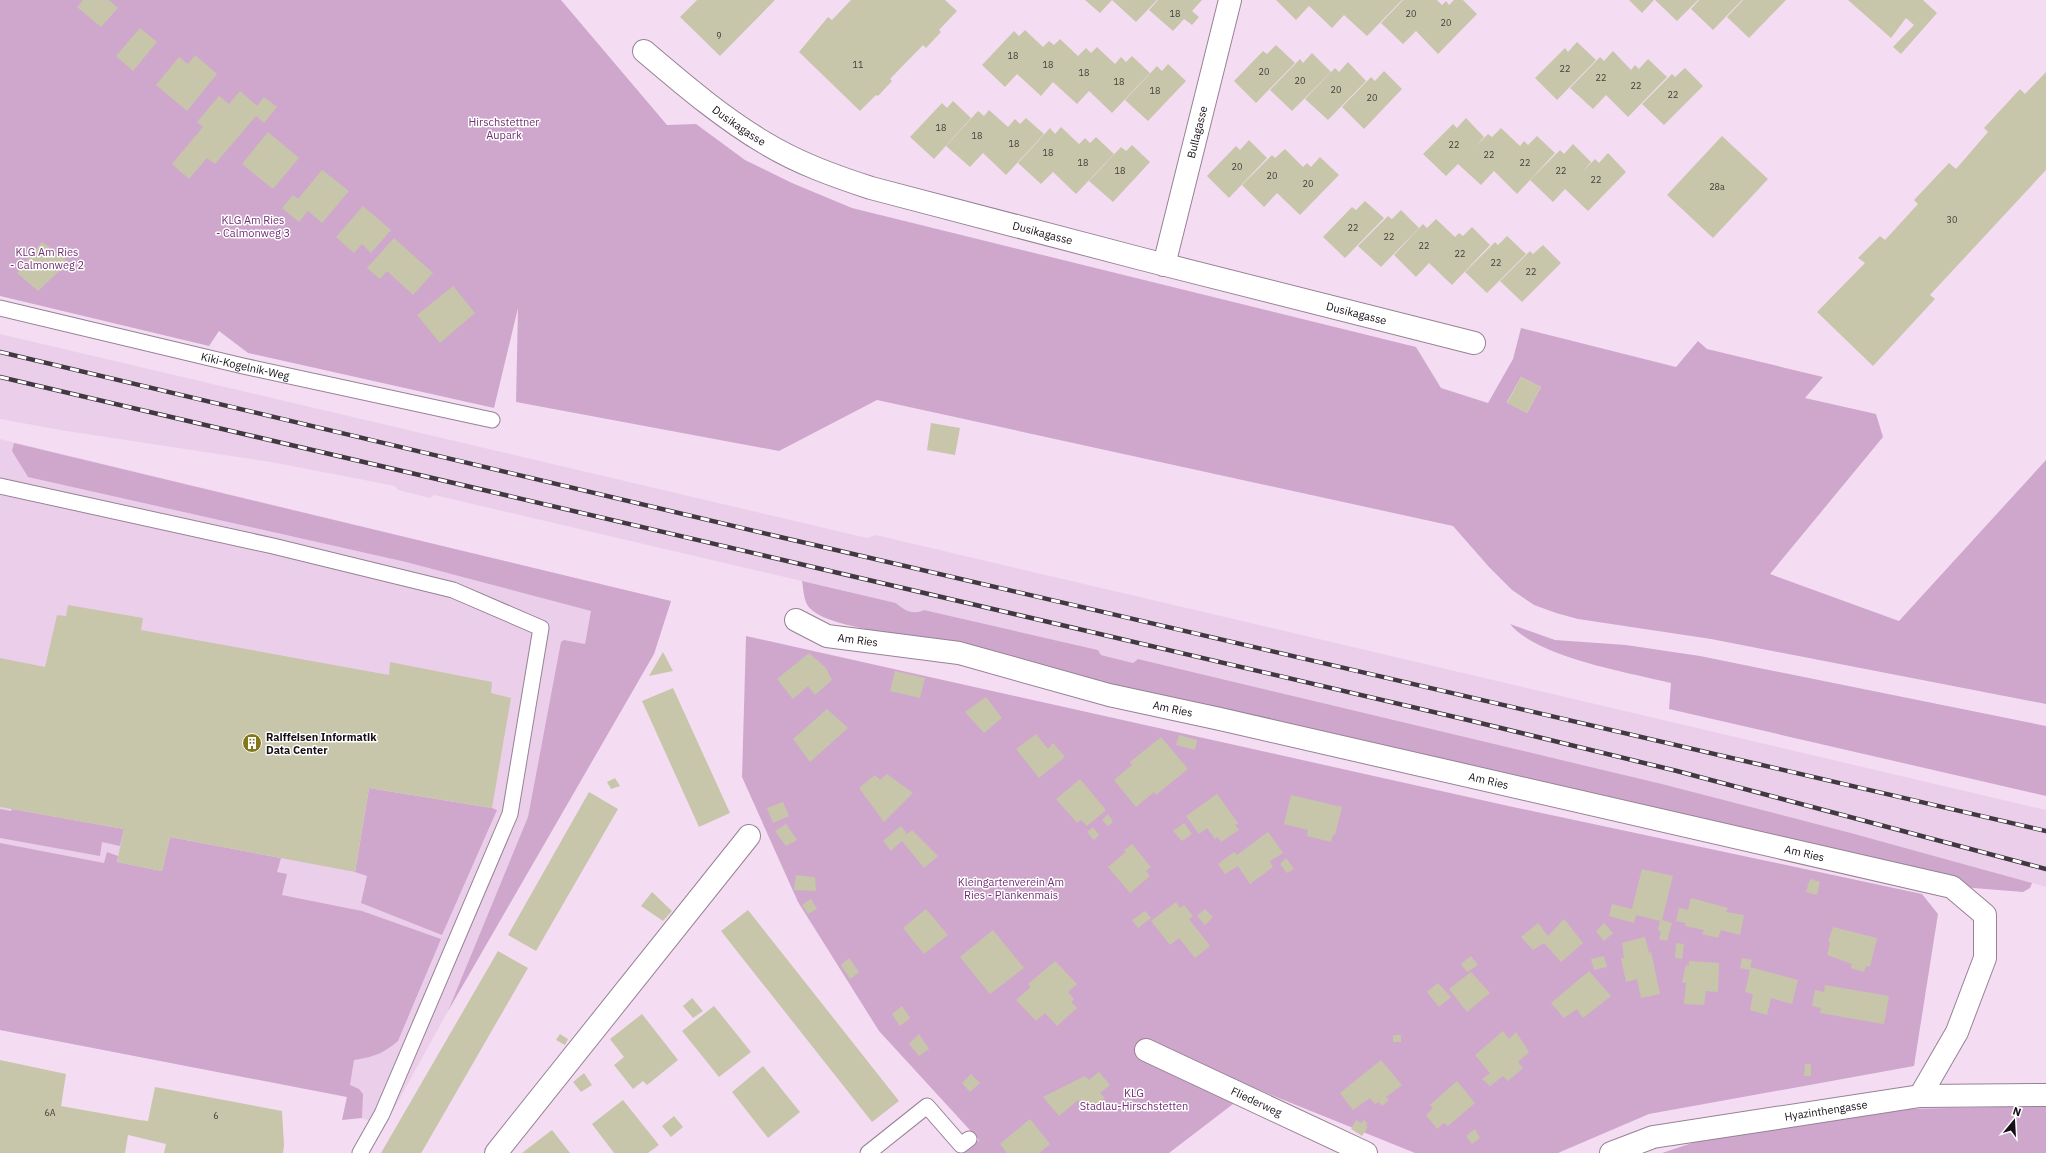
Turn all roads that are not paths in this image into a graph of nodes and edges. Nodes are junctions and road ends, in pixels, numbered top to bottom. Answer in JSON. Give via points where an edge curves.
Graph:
{"nodes":[{"id":1,"x":1230,"y":0,"type":"edge"},
{"id":2,"x":644,"y":51,"type":"dead end"},
{"id":3,"x":1164,"y":265,"type":"junction"},
{"id":4,"x":0,"y":308,"type":"edge"},
{"id":5,"x":1474,"y":343,"type":"dead end"},
{"id":6,"x":492,"y":420,"type":"dead end"},
{"id":7,"x":0,"y":486,"type":"edge"},
{"id":8,"x":796,"y":620,"type":"dead end"},
{"id":9,"x":749,"y":836,"type":"dead end"},
{"id":10,"x":1146,"y":1050,"type":"dead end"},
{"id":11,"x":2046,"y":1095,"type":"edge"},
{"id":12,"x":1920,"y":1096,"type":"junction"},
{"id":13,"x":969,"y":1139,"type":"dead end"},
{"id":14,"x":360,"y":1153,"type":"edge"},
{"id":15,"x":496,"y":1153,"type":"edge"},
{"id":16,"x":868,"y":1153,"type":"edge"},
{"id":17,"x":1366,"y":1153,"type":"edge"},
{"id":18,"x":1611,"y":1153,"type":"edge"}],
"edges":[{"from":1,"to":3,"type":"street","name":"Bullagasse"},
{"from":2,"to":3,"type":"street","name":"Dusikagasse","via":[[700,99],[765,143],[828,174],[871,188]]},
{"from":3,"to":5,"type":"street","name":"Dusikagasse"},
{"from":4,"to":6,"type":"lane","name":"Kiki-Kogelnik-Weg","via":[[243,366]]},
{"from":7,"to":14,"type":"lane","via":[[273,546],[453,590],[541,628],[510,814],[382,1114]]},
{"from":8,"to":12,"type":"street","name":"Am Ries","via":[[827,636],[959,653],[1109,695],[1952,887],[1985,915],[1985,958],[1957,1032]]},
{"from":9,"to":15,"type":"street"},
{"from":10,"to":17,"type":"street","name":"Fliederweg"},
{"from":11,"to":12,"type":"street","name":"Hyazinthengasse"},
{"from":12,"to":18,"type":"street","name":"Hyazinthengasse","via":[[1653,1137]]},
{"from":13,"to":16,"type":"lane","via":[[961,1145],[926,1106]]}]}
